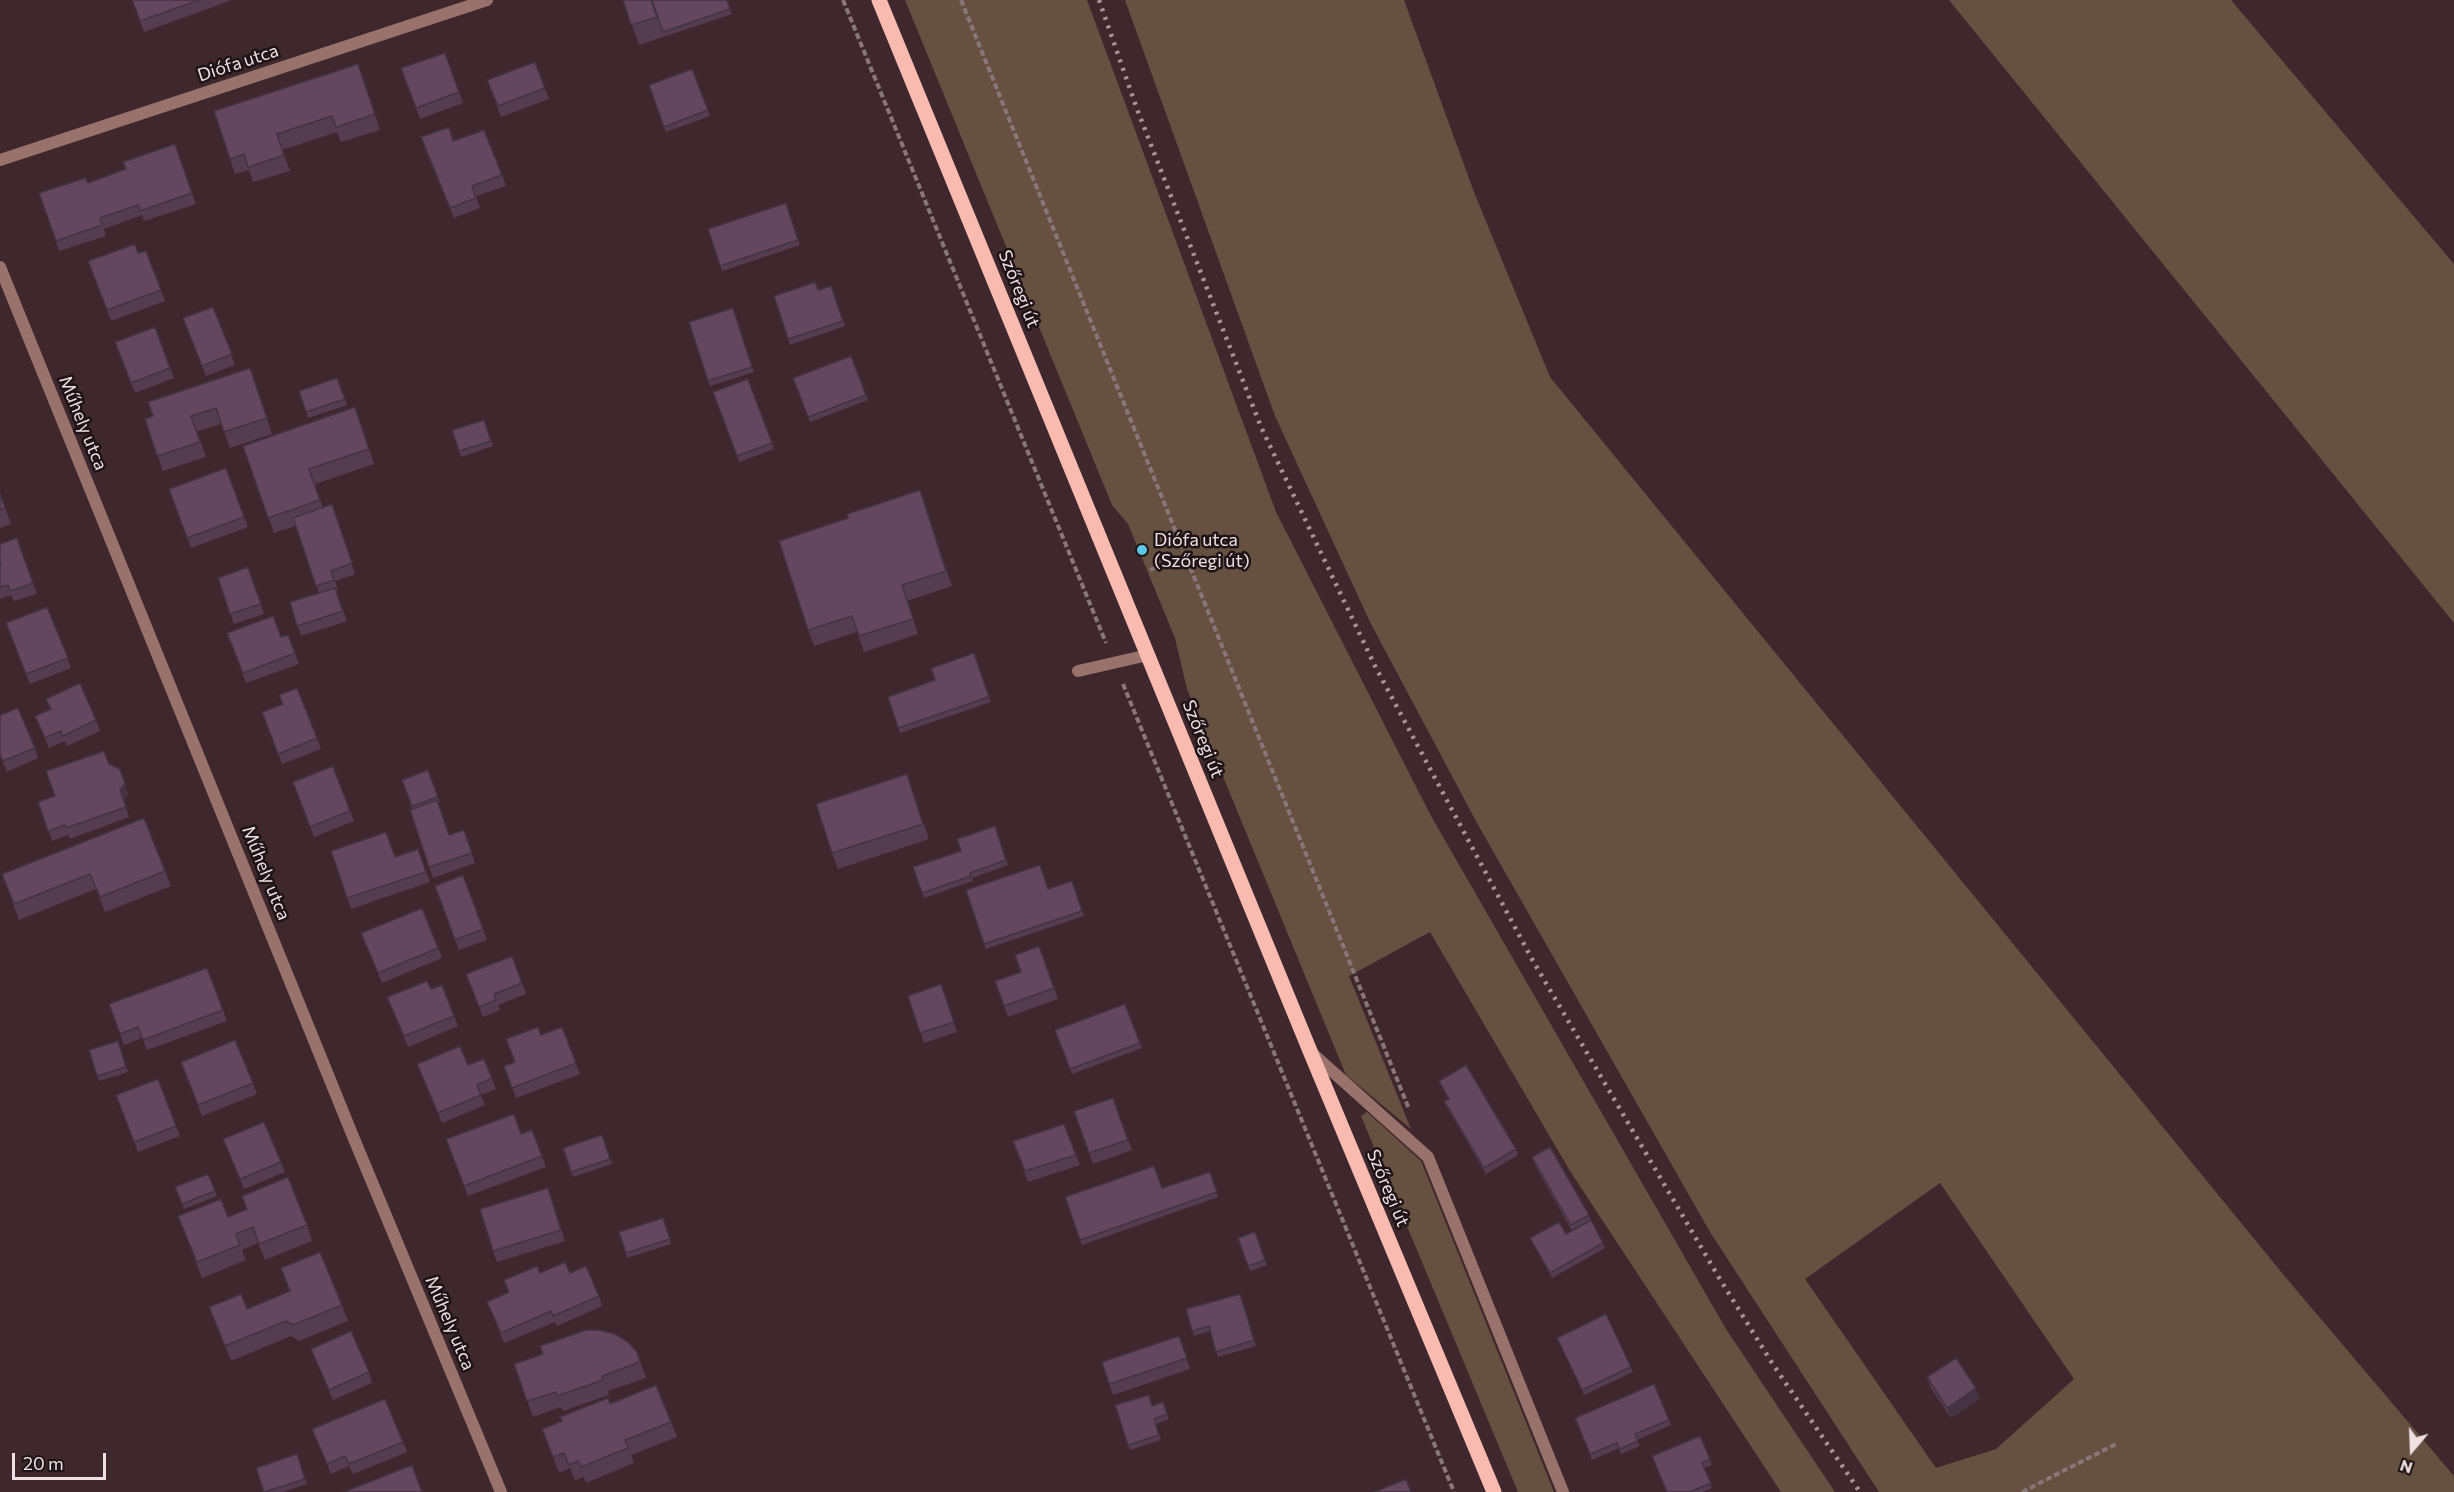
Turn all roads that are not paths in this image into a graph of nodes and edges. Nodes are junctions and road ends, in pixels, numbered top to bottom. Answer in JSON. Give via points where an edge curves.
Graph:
{"nodes":[{"id":1,"x":487,"y":0,"type":"edge"},
{"id":2,"x":879,"y":0,"type":"edge"},
{"id":3,"x":0,"y":160,"type":"edge"},
{"id":4,"x":0,"y":267,"type":"edge"},
{"id":5,"x":1148,"y":655,"type":"junction"},
{"id":6,"x":1078,"y":670,"type":"dead end"},
{"id":7,"x":1310,"y":1051,"type":"junction"},
{"id":8,"x":501,"y":1492,"type":"edge"},
{"id":9,"x":1494,"y":1492,"type":"edge"},
{"id":10,"x":1563,"y":1492,"type":"edge"}],
"edges":[{"from":1,"to":3,"type":"street","name":"Diófa utca"},
{"from":2,"to":5,"type":"main road","name":"Szőregi út"},
{"from":4,"to":8,"type":"street","name":"Műhely utca"},
{"from":5,"to":6,"type":"street"},
{"from":5,"to":7,"type":"main road","name":"Szőregi út"},
{"from":7,"to":9,"type":"main road","name":"Szőregi út"},
{"from":7,"to":10,"type":"street","via":[[1428,1157]]}]}
